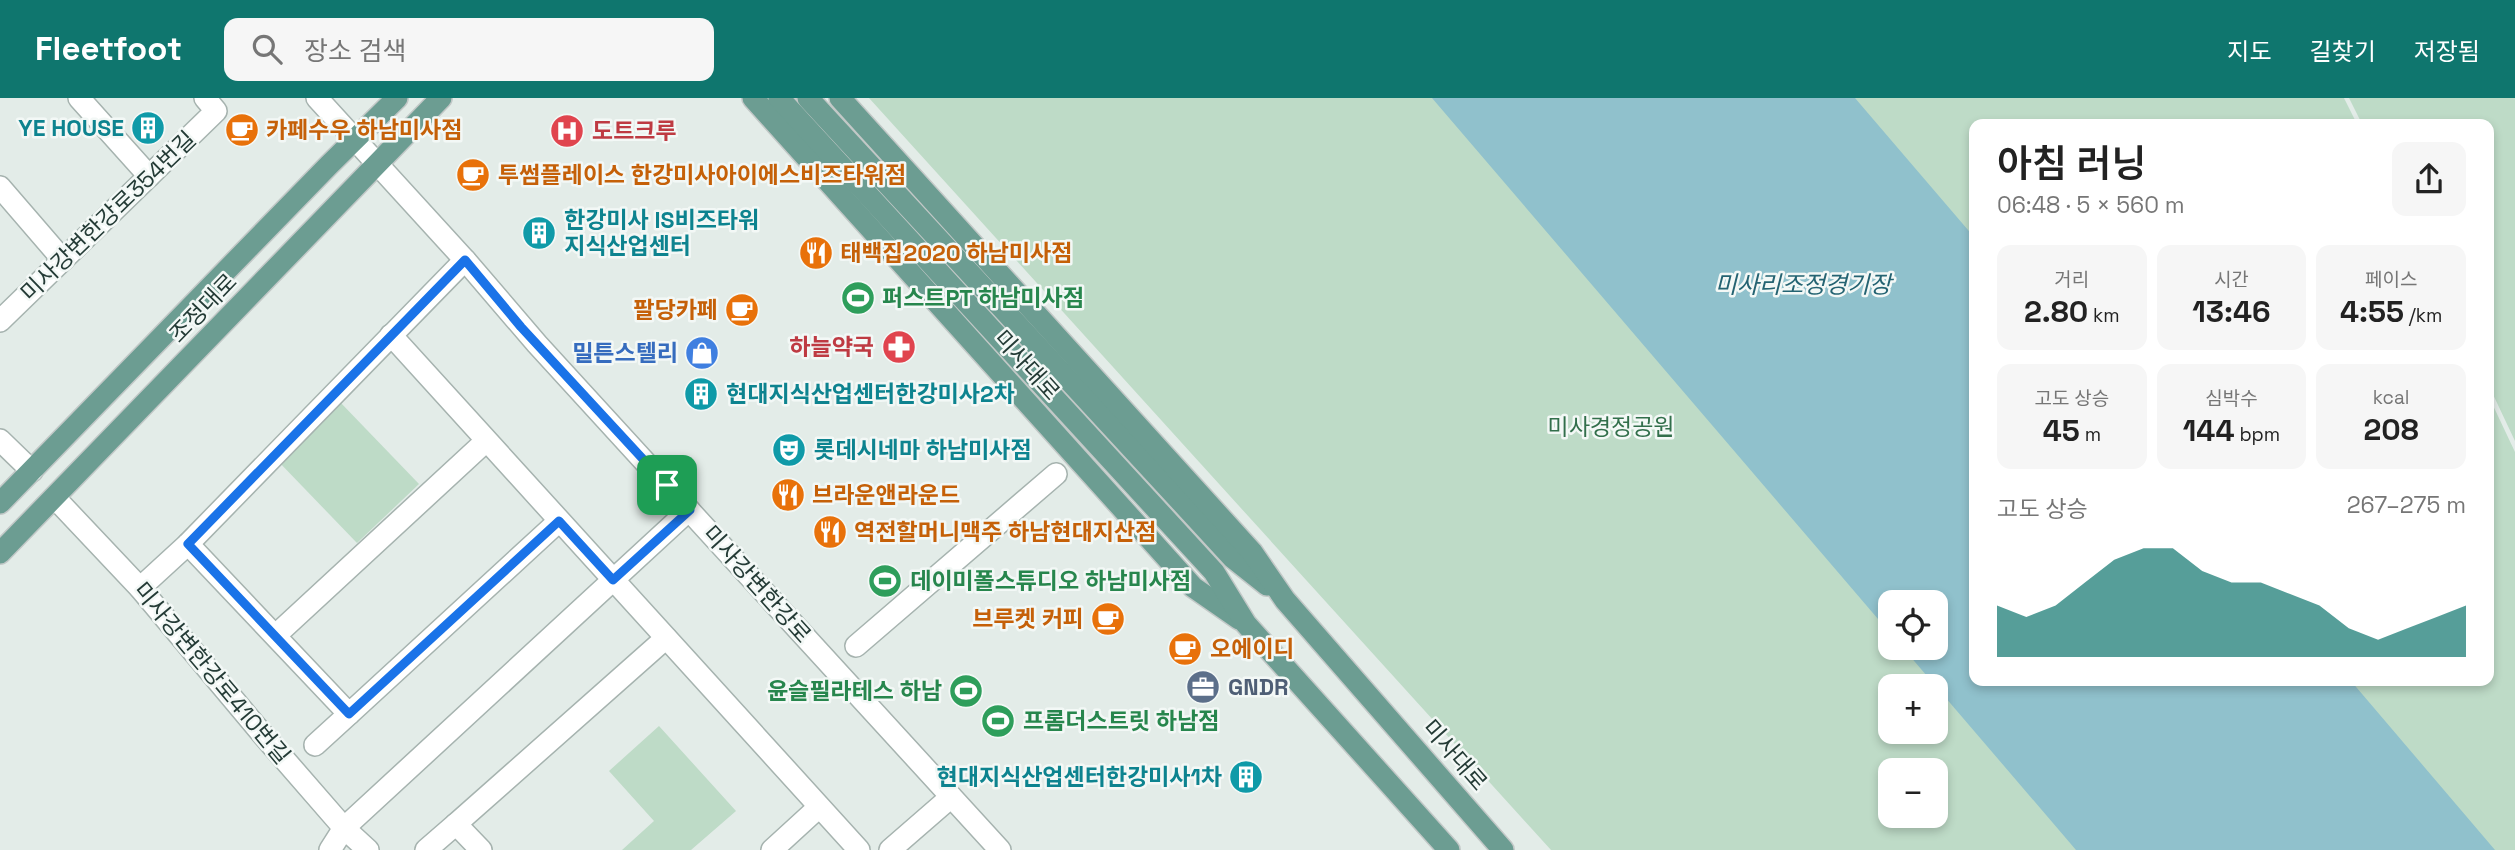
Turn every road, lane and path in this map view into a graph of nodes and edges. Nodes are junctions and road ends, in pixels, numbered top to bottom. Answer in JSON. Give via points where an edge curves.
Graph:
{"nodes":[{"id":1,"x":79,"y":98,"type":"edge"},
{"id":2,"x":317,"y":98,"type":"edge"},
{"id":3,"x":397,"y":98,"type":"edge"},
{"id":4,"x":441,"y":98,"type":"edge"},
{"id":5,"x":753,"y":98,"type":"edge"},
{"id":6,"x":779,"y":98,"type":"edge"},
{"id":7,"x":808,"y":98,"type":"edge"},
{"id":8,"x":840,"y":98,"type":"edge"},
{"id":9,"x":210,"y":104,"type":"edge"},
{"id":10,"x":355,"y":140,"type":"junction"},
{"id":11,"x":377,"y":163,"type":"junction"},
{"id":12,"x":149,"y":176,"type":"junction"},
{"id":13,"x":0,"y":187,"type":"edge"},
{"id":14,"x":63,"y":260,"type":"junction"},
{"id":15,"x":465,"y":260,"type":"junction"},
{"id":16,"x":0,"y":321,"type":"edge"},
{"id":17,"x":391,"y":335,"type":"junction"},
{"id":18,"x":0,"y":440,"type":"edge"},
{"id":19,"x":486,"y":441,"type":"junction"},
{"id":20,"x":32,"y":471,"type":"junction"},
{"id":21,"x":1056,"y":474,"type":"dead end"},
{"id":22,"x":55,"y":498,"type":"junction"},
{"id":23,"x":0,"y":503,"type":"edge"},
{"id":24,"x":690,"y":510,"type":"junction"},
{"id":25,"x":559,"y":521,"type":"junction"},
{"id":26,"x":188,"y":544,"type":"junction"},
{"id":27,"x":0,"y":552,"type":"edge"},
{"id":28,"x":613,"y":580,"type":"junction"},
{"id":29,"x":140,"y":588,"type":"junction"},
{"id":30,"x":1285,"y":600,"type":"junction"},
{"id":31,"x":1246,"y":624,"type":"junction"},
{"id":32,"x":276,"y":635,"type":"junction"},
{"id":33,"x":666,"y":638,"type":"junction"},
{"id":34,"x":856,"y":646,"type":"dead end"},
{"id":35,"x":349,"y":714,"type":"junction"},
{"id":36,"x":315,"y":745,"type":"dead end"},
{"id":37,"x":951,"y":797,"type":"junction"},
{"id":38,"x":819,"y":807,"type":"junction"},
{"id":39,"x":456,"y":824,"type":"junction"},
{"id":40,"x":344,"y":828,"type":"junction"},
{"id":41,"x":330,"y":850,"type":"edge"},
{"id":42,"x":368,"y":850,"type":"edge"},
{"id":43,"x":426,"y":850,"type":"edge"},
{"id":44,"x":481,"y":850,"type":"edge"},
{"id":45,"x":772,"y":850,"type":"edge"},
{"id":46,"x":859,"y":850,"type":"edge"},
{"id":47,"x":890,"y":850,"type":"edge"},
{"id":48,"x":1000,"y":850,"type":"edge"},
{"id":49,"x":1449,"y":850,"type":"edge"},
{"id":50,"x":1503,"y":850,"type":"edge"}],
"edges":[{"from":1,"to":12,"type":"street"},
{"from":2,"to":10,"type":"street","name":"미사강변한강로"},
{"from":3,"to":10,"type":"main road","name":"조정대로"},
{"from":4,"to":11,"type":"main road","name":"조정대로"},
{"from":5,"to":31,"type":"main road","name":"미사대로","via":[[1194,587]]},
{"from":6,"to":31,"type":"main road","name":"미사대로","via":[[1214,572]]},
{"from":7,"to":30,"type":"main road","name":"미사대로","via":[[1233,558]]},
{"from":8,"to":30,"type":"main road","name":"미사대로","via":[[1252,552]]},
{"from":9,"to":12,"type":"street","name":"미사강변한강로354번길"},
{"from":10,"to":11,"type":"street","name":"미사강변한강로"},
{"from":10,"to":20,"type":"main road","name":"조정대로"},
{"from":11,"to":15,"type":"street","name":"미사강변한강로"},
{"from":11,"to":22,"type":"main road","name":"조정대로"},
{"from":12,"to":14,"type":"street","name":"미사강변한강로354번길"},
{"from":13,"to":14,"type":"street"},
{"from":14,"to":16,"type":"street","name":"미사강변한강로354번길"},
{"from":15,"to":17,"type":"street"},
{"from":15,"to":24,"type":"street","name":"미사강변한강로"},
{"from":17,"to":19,"type":"street"},
{"from":17,"to":26,"type":"street"},
{"from":18,"to":20,"type":"street"},
{"from":19,"to":25,"type":"street"},
{"from":19,"to":32,"type":"street"},
{"from":20,"to":23,"type":"main road","name":"조정대로"},
{"from":21,"to":34,"type":"street"},
{"from":22,"to":27,"type":"main road","name":"조정대로"},
{"from":22,"to":29,"type":"street","name":"미사강변한강로410번길"},
{"from":24,"to":28,"type":"street"},
{"from":24,"to":37,"type":"street","name":"미사강변한강로"},
{"from":25,"to":28,"type":"street"},
{"from":25,"to":35,"type":"street"},
{"from":26,"to":29,"type":"street"},
{"from":26,"to":32,"type":"street"},
{"from":28,"to":33,"type":"street"},
{"from":28,"to":40,"type":"street"},
{"from":29,"to":40,"type":"street","name":"미사강변한강로410번길"},
{"from":30,"to":50,"type":"main road","name":"미사대로"},
{"from":31,"to":49,"type":"main road","name":"미사대로"},
{"from":32,"to":35,"type":"street"},
{"from":33,"to":38,"type":"street"},
{"from":33,"to":39,"type":"street"},
{"from":35,"to":36,"type":"street"},
{"from":37,"to":47,"type":"street"},
{"from":37,"to":48,"type":"street","name":"미사강변한강로"},
{"from":38,"to":45,"type":"street"},
{"from":38,"to":46,"type":"street"},
{"from":39,"to":43,"type":"street"},
{"from":39,"to":44,"type":"street"},
{"from":40,"to":41,"type":"street"},
{"from":40,"to":42,"type":"street","name":"미사강변한강로410번길"}]}
